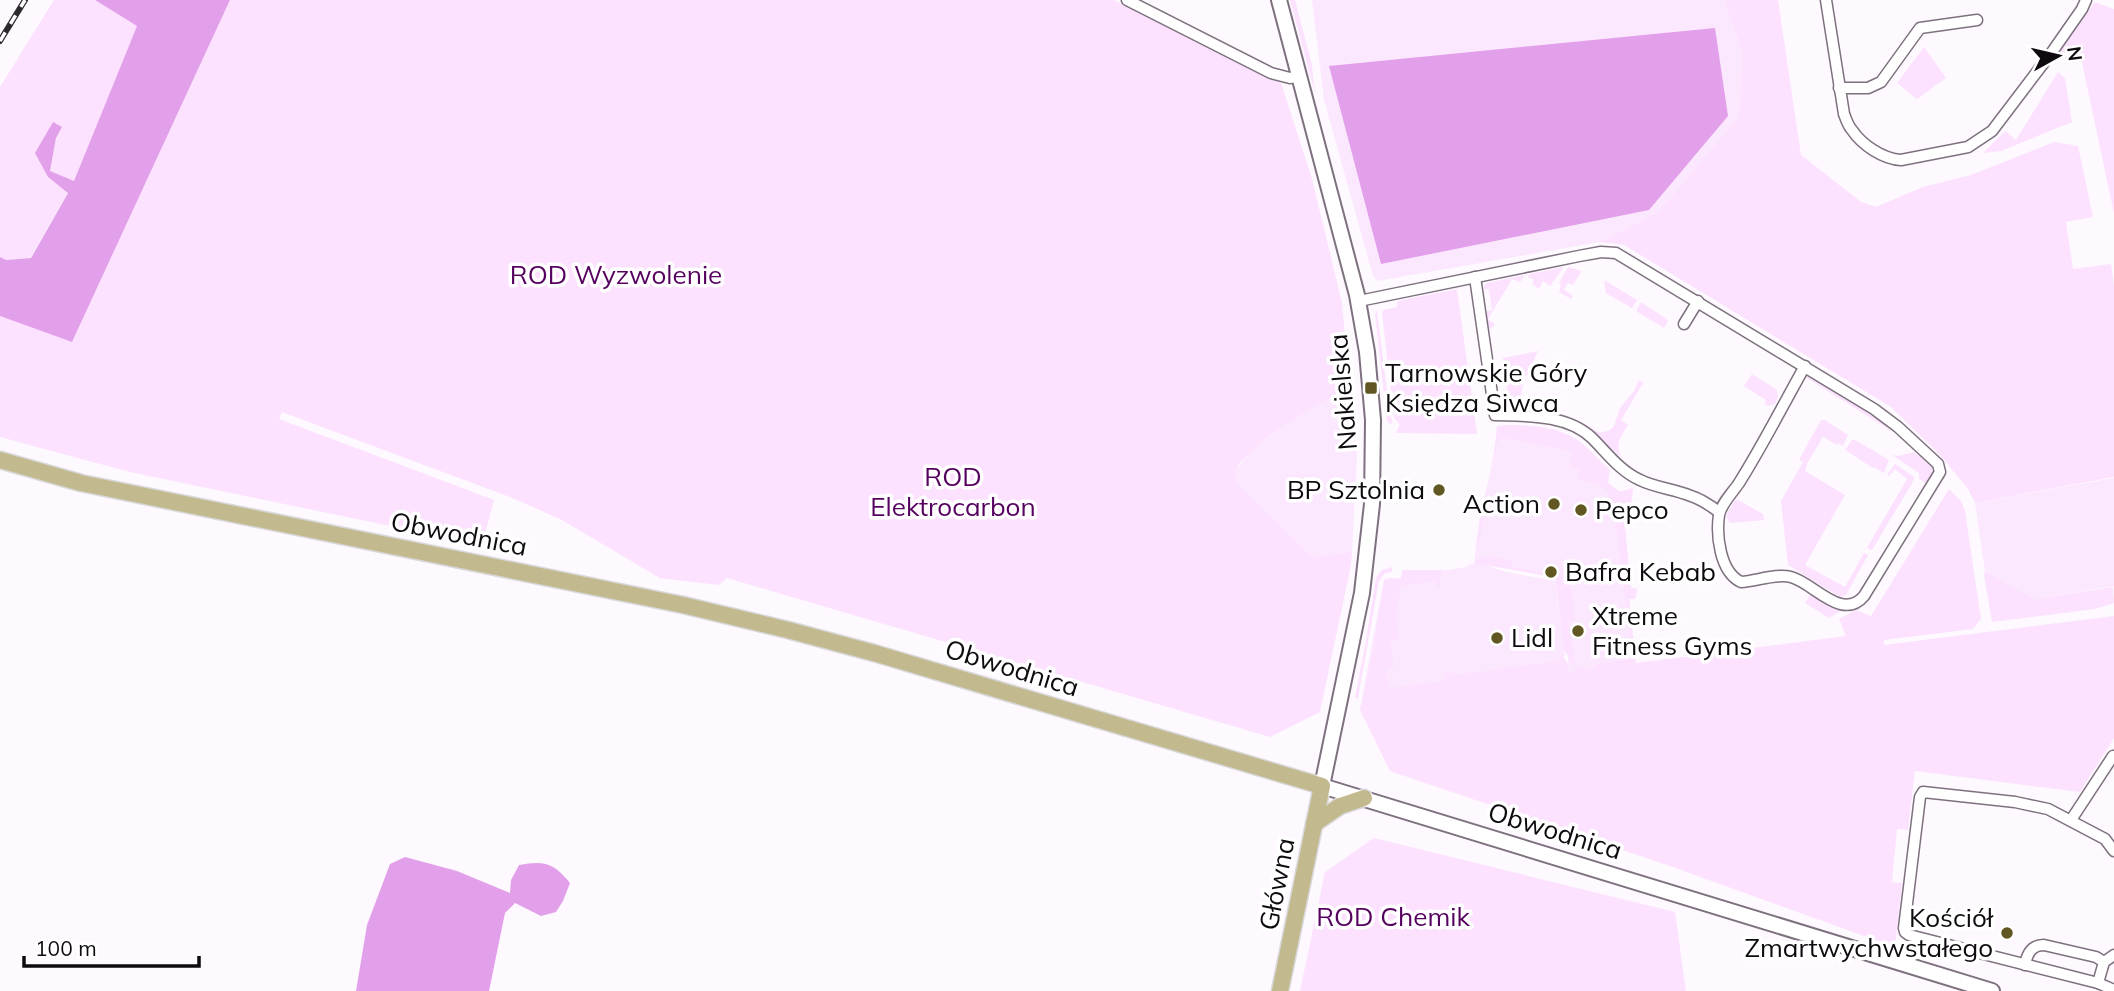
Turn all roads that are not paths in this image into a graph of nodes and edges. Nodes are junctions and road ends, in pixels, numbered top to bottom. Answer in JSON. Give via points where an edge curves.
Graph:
{"nodes":[{"id":1,"x":1127,"y":0,"type":"edge"},
{"id":2,"x":1279,"y":0,"type":"edge"},
{"id":3,"x":1826,"y":0,"type":"edge"},
{"id":4,"x":2086,"y":0,"type":"edge"},
{"id":5,"x":1977,"y":20,"type":"dead end"},
{"id":6,"x":1300,"y":76,"type":"junction"},
{"id":7,"x":1839,"y":88,"type":"junction"},
{"id":8,"x":1475,"y":277,"type":"junction"},
{"id":9,"x":1698,"y":300,"type":"junction"},
{"id":10,"x":1359,"y":301,"type":"junction"},
{"id":11,"x":1684,"y":324,"type":"dead end"},
{"id":12,"x":1805,"y":366,"type":"junction"},
{"id":13,"x":0,"y":460,"type":"edge"},
{"id":14,"x":1719,"y":512,"type":"junction"},
{"id":15,"x":2114,"y":757,"type":"edge"},
{"id":16,"x":1322,"y":786,"type":"junction"},
{"id":17,"x":1364,"y":798,"type":"junction"},
{"id":18,"x":2071,"y":820,"type":"junction"},
{"id":19,"x":1314,"y":824,"type":"junction"},
{"id":20,"x":2114,"y":851,"type":"edge"},
{"id":21,"x":2114,"y":956,"type":"edge"},
{"id":22,"x":2104,"y":962,"type":"junction"},
{"id":23,"x":2025,"y":965,"type":"junction"},
{"id":24,"x":2098,"y":983,"type":"junction"},
{"id":25,"x":2114,"y":990,"type":"edge"},
{"id":26,"x":1280,"y":991,"type":"edge"},
{"id":27,"x":1992,"y":991,"type":"edge"}],
"edges":[{"from":1,"to":6,"type":"street","via":[[1271,73]]},
{"from":2,"to":6,"type":"street","name":"Nakielska"},
{"from":3,"to":7,"type":"street"},
{"from":4,"to":7,"type":"street","via":[[2005,117],[1968,147],[1901,160],[1879,155],[1852,130]]},
{"from":5,"to":7,"type":"street","via":[[1920,28],[1881,82],[1868,88]]},
{"from":6,"to":10,"type":"street","name":"Nakielska"},
{"from":8,"to":9,"type":"street","via":[[1601,252],[1616,253]]},
{"from":8,"to":10,"type":"street"},
{"from":8,"to":14,"type":"street","via":[[1495,415],[1536,417],[1572,426],[1589,435],[1639,480],[1691,495]]},
{"from":9,"to":11,"type":"street"},
{"from":9,"to":12,"type":"street"},
{"from":10,"to":16,"type":"street","name":"Nakielska","via":[[1373,410],[1372,504],[1362,593]]},
{"from":12,"to":14,"type":"street"},
{"from":12,"to":14,"type":"street","via":[[1898,427],[1940,472],[1864,596],[1852,605],[1837,603],[1789,576],[1745,582],[1735,579],[1722,555]]},
{"from":13,"to":16,"type":"main road","name":"Obwodnica","via":[[129,493],[788,630]]},
{"from":15,"to":18,"type":"street"},
{"from":16,"to":17,"type":"street","name":"Obwodnica"},
{"from":16,"to":19,"type":"main road","name":"Główna"},
{"from":17,"to":19,"type":"main road","via":[[1340,806]]},
{"from":17,"to":27,"type":"street","name":"Obwodnica"},
{"from":18,"to":20,"type":"street","via":[[2105,839]]},
{"from":18,"to":23,"type":"street","via":[[2032,805],[1921,793],[1905,932]]},
{"from":19,"to":26,"type":"main road","name":"Główna"},
{"from":21,"to":22,"type":"street"},
{"from":22,"to":23,"type":"street","via":[[2038,945],[2027,955]]},
{"from":22,"to":24,"type":"street"},
{"from":23,"to":24,"type":"street"},
{"from":24,"to":25,"type":"street"}]}
